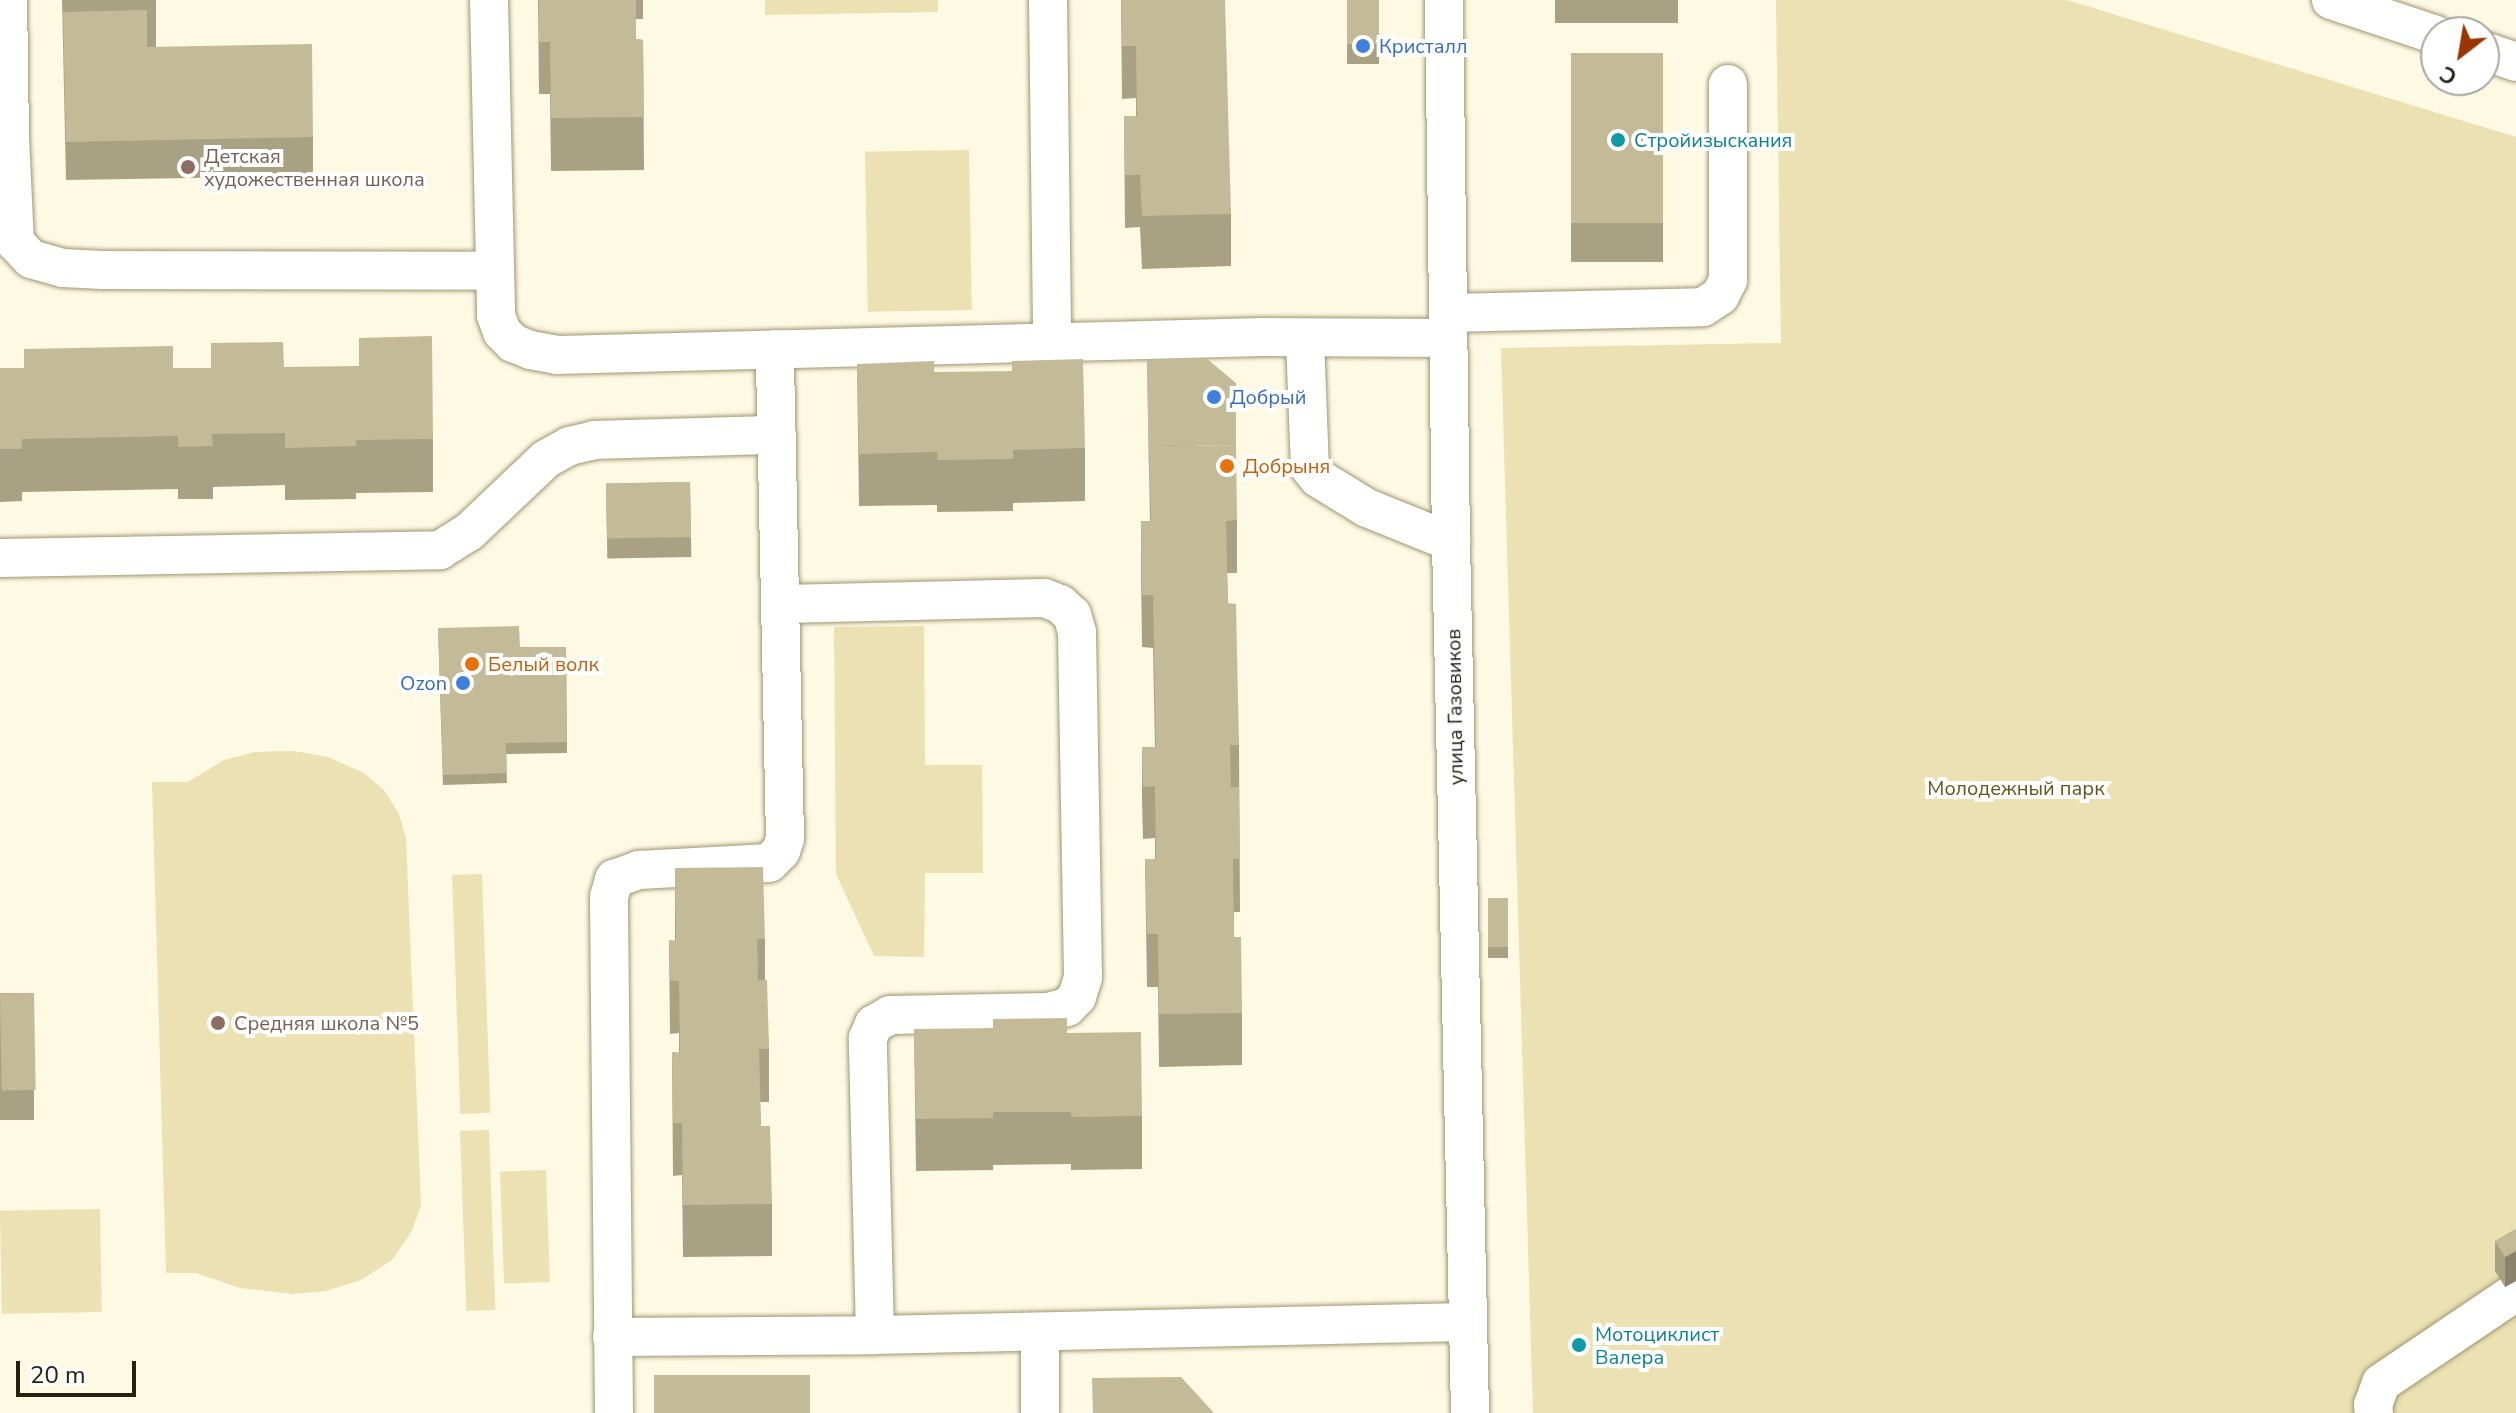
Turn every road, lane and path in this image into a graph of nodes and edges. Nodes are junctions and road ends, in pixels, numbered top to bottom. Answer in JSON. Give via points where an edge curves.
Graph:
{"nodes":[{"id":1,"x":8,"y":0,"type":"edge"},
{"id":2,"x":489,"y":0,"type":"edge"},
{"id":3,"x":1048,"y":0,"type":"edge"},
{"id":4,"x":1444,"y":0,"type":"edge"},
{"id":5,"x":2331,"y":0,"type":"edge"},
{"id":6,"x":2420,"y":30,"type":"edge"},
{"id":7,"x":1728,"y":84,"type":"dead end"},
{"id":8,"x":5,"y":136,"type":"edge"},
{"id":9,"x":492,"y":271,"type":"junction"},
{"id":10,"x":1448,"y":325,"type":"junction"},
{"id":11,"x":1305,"y":339,"type":"junction"},
{"id":12,"x":1052,"y":341,"type":"junction"},
{"id":13,"x":775,"y":349,"type":"junction"},
{"id":14,"x":777,"y":435,"type":"junction"},
{"id":15,"x":1451,"y":542,"type":"junction"},
{"id":16,"x":0,"y":558,"type":"edge"},
{"id":17,"x":781,"y":604,"type":"junction"},
{"id":18,"x":2516,"y":1292,"type":"edge"},
{"id":19,"x":1466,"y":1322,"type":"junction"},
{"id":20,"x":1040,"y":1333,"type":"junction"},
{"id":21,"x":875,"y":1335,"type":"junction"},
{"id":22,"x":612,"y":1337,"type":"junction"},
{"id":23,"x":614,"y":1413,"type":"edge"},
{"id":24,"x":1040,"y":1413,"type":"edge"},
{"id":25,"x":1470,"y":1413,"type":"edge"},
{"id":26,"x":2374,"y":1413,"type":"edge"}],
"edges":[{"from":1,"to":8,"type":"street"},
{"from":2,"to":9,"type":"street"},
{"from":3,"to":12,"type":"street"},
{"from":4,"to":10,"type":"street","name":"улица Газовиков"},
{"from":5,"to":6,"type":"street"},
{"from":7,"to":10,"type":"street","via":[[1728,280],[1720,296],[1703,307]]},
{"from":8,"to":9,"type":"street","via":[[15,242],[31,259],[63,268]]},
{"from":9,"to":13,"type":"street","via":[[502,332],[530,350],[557,355]]},
{"from":10,"to":11,"type":"street"},
{"from":10,"to":15,"type":"street","name":"улица Газовиков"},
{"from":11,"to":12,"type":"street"},
{"from":11,"to":15,"type":"street","via":[[1310,468],[1367,508]]},
{"from":12,"to":13,"type":"street"},
{"from":13,"to":14,"type":"street"},
{"from":14,"to":16,"type":"street","via":[[594,440],[569,446],[546,459],[469,532],[440,550]]},
{"from":14,"to":17,"type":"street"},
{"from":15,"to":19,"type":"street","name":"улица Газовиков"},
{"from":17,"to":21,"type":"street","via":[[1044,598],[1072,615],[1077,632],[1083,977],[1077,997],[1067,1007],[1048,1012],[890,1015],[874,1024],[868,1038]]},
{"from":17,"to":22,"type":"street","via":[[781,851],[769,863],[625,874],[614,879],[609,897]]},
{"from":18,"to":26,"type":"street","via":[[2381,1383]]},
{"from":19,"to":20,"type":"street"},
{"from":19,"to":25,"type":"street","name":"улица Газовиков"},
{"from":20,"to":21,"type":"street"},
{"from":20,"to":24,"type":"street"},
{"from":21,"to":22,"type":"street"},
{"from":22,"to":23,"type":"street"}]}
